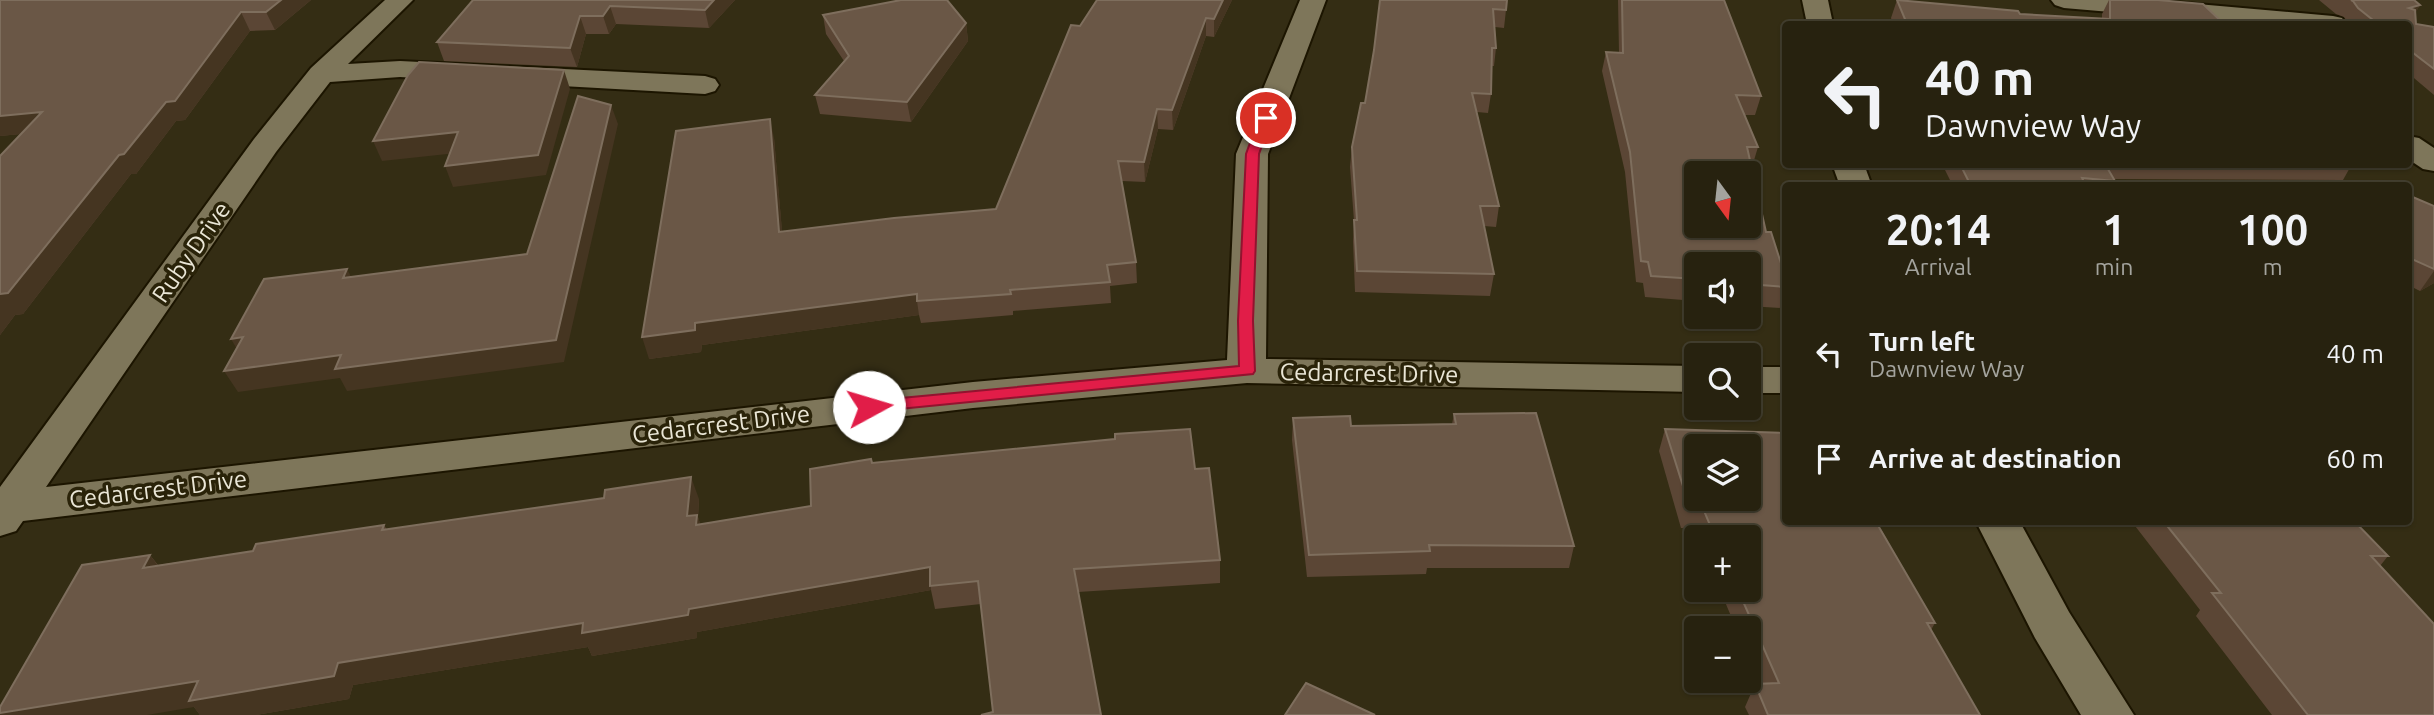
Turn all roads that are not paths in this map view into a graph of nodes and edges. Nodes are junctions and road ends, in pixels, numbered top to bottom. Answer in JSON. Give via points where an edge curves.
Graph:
{"nodes":[{"id":1,"x":400,"y":0,"type":"edge"},
{"id":2,"x":1313,"y":0,"type":"edge"},
{"id":3,"x":1815,"y":0,"type":"edge"},
{"id":4,"x":2064,"y":0,"type":"edge"},
{"id":5,"x":1819,"y":21,"type":"edge"},
{"id":6,"x":2280,"y":21,"type":"edge"},
{"id":7,"x":321,"y":74,"type":"junction"},
{"id":8,"x":705,"y":85,"type":"dead end"},
{"id":9,"x":2412,"y":148,"type":"edge"},
{"id":10,"x":2434,"y":162,"type":"edge"},
{"id":11,"x":1247,"y":371,"type":"junction"},
{"id":12,"x":1684,"y":379,"type":"edge"},
{"id":13,"x":1761,"y":380,"type":"edge"},
{"id":14,"x":1782,"y":380,"type":"edge"},
{"id":15,"x":3,"y":512,"type":"edge"},
{"id":16,"x":2000,"y":525,"type":"edge"},
{"id":17,"x":2108,"y":715,"type":"edge"}],
"edges":[{"from":1,"to":7,"type":"street","name":"Ruby Drive"},
{"from":2,"to":11,"type":"street","via":[[1252,154]]},
{"from":3,"to":5,"type":"street"},
{"from":4,"to":6,"type":"street"},
{"from":7,"to":8,"type":"street","via":[[400,69]]},
{"from":7,"to":15,"type":"street","name":"Ruby Drive"},
{"from":9,"to":10,"type":"street"},
{"from":11,"to":12,"type":"street","name":"Cedarcrest Drive"},
{"from":11,"to":15,"type":"street","name":"Cedarcrest Drive","via":[[973,395]]},
{"from":13,"to":14,"type":"street"},
{"from":16,"to":17,"type":"street","via":[[2052,625]]}]}
